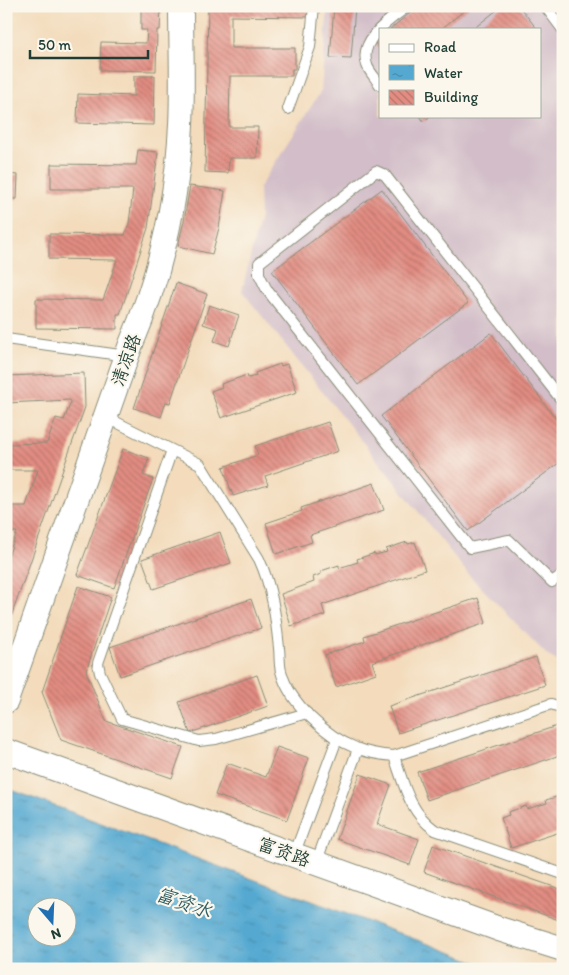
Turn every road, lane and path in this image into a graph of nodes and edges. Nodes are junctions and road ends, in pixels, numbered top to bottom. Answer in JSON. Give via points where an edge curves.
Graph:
{"nodes":[{"id":1,"x":181,"y":6,"type":"edge"},
{"id":2,"x":314,"y":6,"type":"edge"},
{"id":3,"x":408,"y":6,"type":"edge"},
{"id":4,"x":545,"y":6,"type":"edge"},
{"id":5,"x":379,"y":28,"type":"edge"},
{"id":6,"x":380,"y":28,"type":"edge"},
{"id":7,"x":563,"y":30,"type":"edge"},
{"id":8,"x":379,"y":83,"type":"edge"},
{"id":9,"x":288,"y":109,"type":"dead end"},
{"id":10,"x":6,"y":339,"type":"edge"},
{"id":11,"x":127,"y":356,"type":"junction"},
{"id":12,"x":563,"y":402,"type":"edge"},
{"id":13,"x":106,"y":418,"type":"junction"},
{"id":14,"x":172,"y":450,"type":"junction"},
{"id":15,"x":563,"y":574,"type":"edge"},
{"id":16,"x":6,"y":701,"type":"edge"},
{"id":17,"x":563,"y":708,"type":"edge"},
{"id":18,"x":307,"y":713,"type":"junction"},
{"id":19,"x":337,"y":739,"type":"junction"},
{"id":20,"x":358,"y":749,"type":"junction"},
{"id":21,"x":6,"y":752,"type":"edge"},
{"id":22,"x":394,"y":756,"type":"junction"},
{"id":23,"x":305,"y":859,"type":"junction"},
{"id":24,"x":563,"y":874,"type":"edge"},
{"id":25,"x":563,"y":949,"type":"edge"}],
"edges":[{"from":1,"to":11,"type":"street","name":"清凉路","via":[[182,106],[175,185],[162,256]]},
{"from":2,"to":9,"type":"lane","via":[[310,47]]},
{"from":3,"to":6,"type":"lane"},
{"from":4,"to":7,"type":"lane"},
{"from":5,"to":8,"type":"lane","via":[[366,51],[366,63]]},
{"from":10,"to":11,"type":"lane"},
{"from":11,"to":13,"type":"street","name":"清凉路"},
{"from":12,"to":15,"type":"lane","via":[[385,175],[376,171],[260,263],[259,274],[267,290],[470,548],[509,540],[552,582]]},
{"from":13,"to":14,"type":"lane"},
{"from":13,"to":16,"type":"street","name":"清凉路"},
{"from":14,"to":18,"type":"lane","via":[[200,464],[259,560],[270,590],[280,670],[290,692]]},
{"from":14,"to":18,"type":"lane","via":[[98,663],[122,719],[199,741],[216,740]]},
{"from":17,"to":22,"type":"lane","via":[[552,704]]},
{"from":18,"to":19,"type":"lane"},
{"from":19,"to":20,"type":"lane"},
{"from":19,"to":23,"type":"lane"},
{"from":20,"to":22,"type":"lane"},
{"from":20,"to":23,"type":"lane"},
{"from":21,"to":23,"type":"street","name":"富资路"},
{"from":22,"to":24,"type":"lane","via":[[411,804],[435,830]]},
{"from":23,"to":25,"type":"street","name":"富资路"}]}
